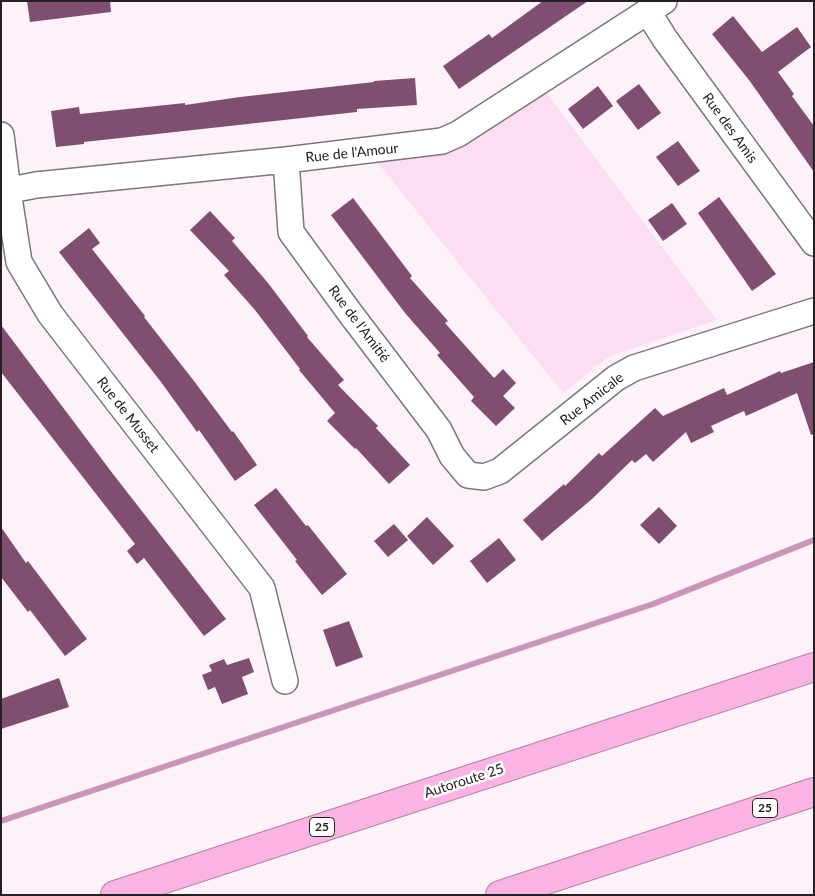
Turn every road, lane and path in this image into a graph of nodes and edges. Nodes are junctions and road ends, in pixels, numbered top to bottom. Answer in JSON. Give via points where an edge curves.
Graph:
{"nodes":[{"id":1,"x":656,"y":6,"type":"edge"},
{"id":2,"x":1,"y":135,"type":"edge"},
{"id":3,"x":286,"y":160,"type":"junction"},
{"id":4,"x":4,"y":192,"type":"edge"},
{"id":5,"x":814,"y":244,"type":"edge"},
{"id":6,"x":814,"y":311,"type":"edge"},
{"id":7,"x":468,"y":475,"type":"joint"},
{"id":8,"x":814,"y":667,"type":"edge"},
{"id":9,"x":286,"y":681,"type":"dead end"},
{"id":10,"x":814,"y":792,"type":"edge"},
{"id":11,"x":115,"y":895,"type":"edge"},
{"id":12,"x":500,"y":895,"type":"edge"}],
"edges":[{"from":1,"to":3,"type":"street","name":"Rue de l'Amour","via":[[458,134],[433,143]]},
{"from":1,"to":5,"type":"street","name":"Rue des Amis","via":[[665,39]]},
{"from":2,"to":4,"type":"street","name":"Rue de Musset"},
{"from":3,"to":4,"type":"street","name":"Rue de l'Amour"},
{"from":3,"to":7,"type":"street","name":"Rue de l'Amitié","via":[[291,232],[439,430],[452,456]]},
{"from":4,"to":9,"type":"street","name":"Rue de Musset","via":[[19,262],[50,314],[262,588]]},
{"from":6,"to":7,"type":"street","name":"Rue Amicale","via":[[634,368],[616,378],[500,472],[484,477]]},
{"from":8,"to":11,"type":"highway","name":"Autoroute 25","number":"25"},
{"from":10,"to":12,"type":"highway","number":"25"}]}
